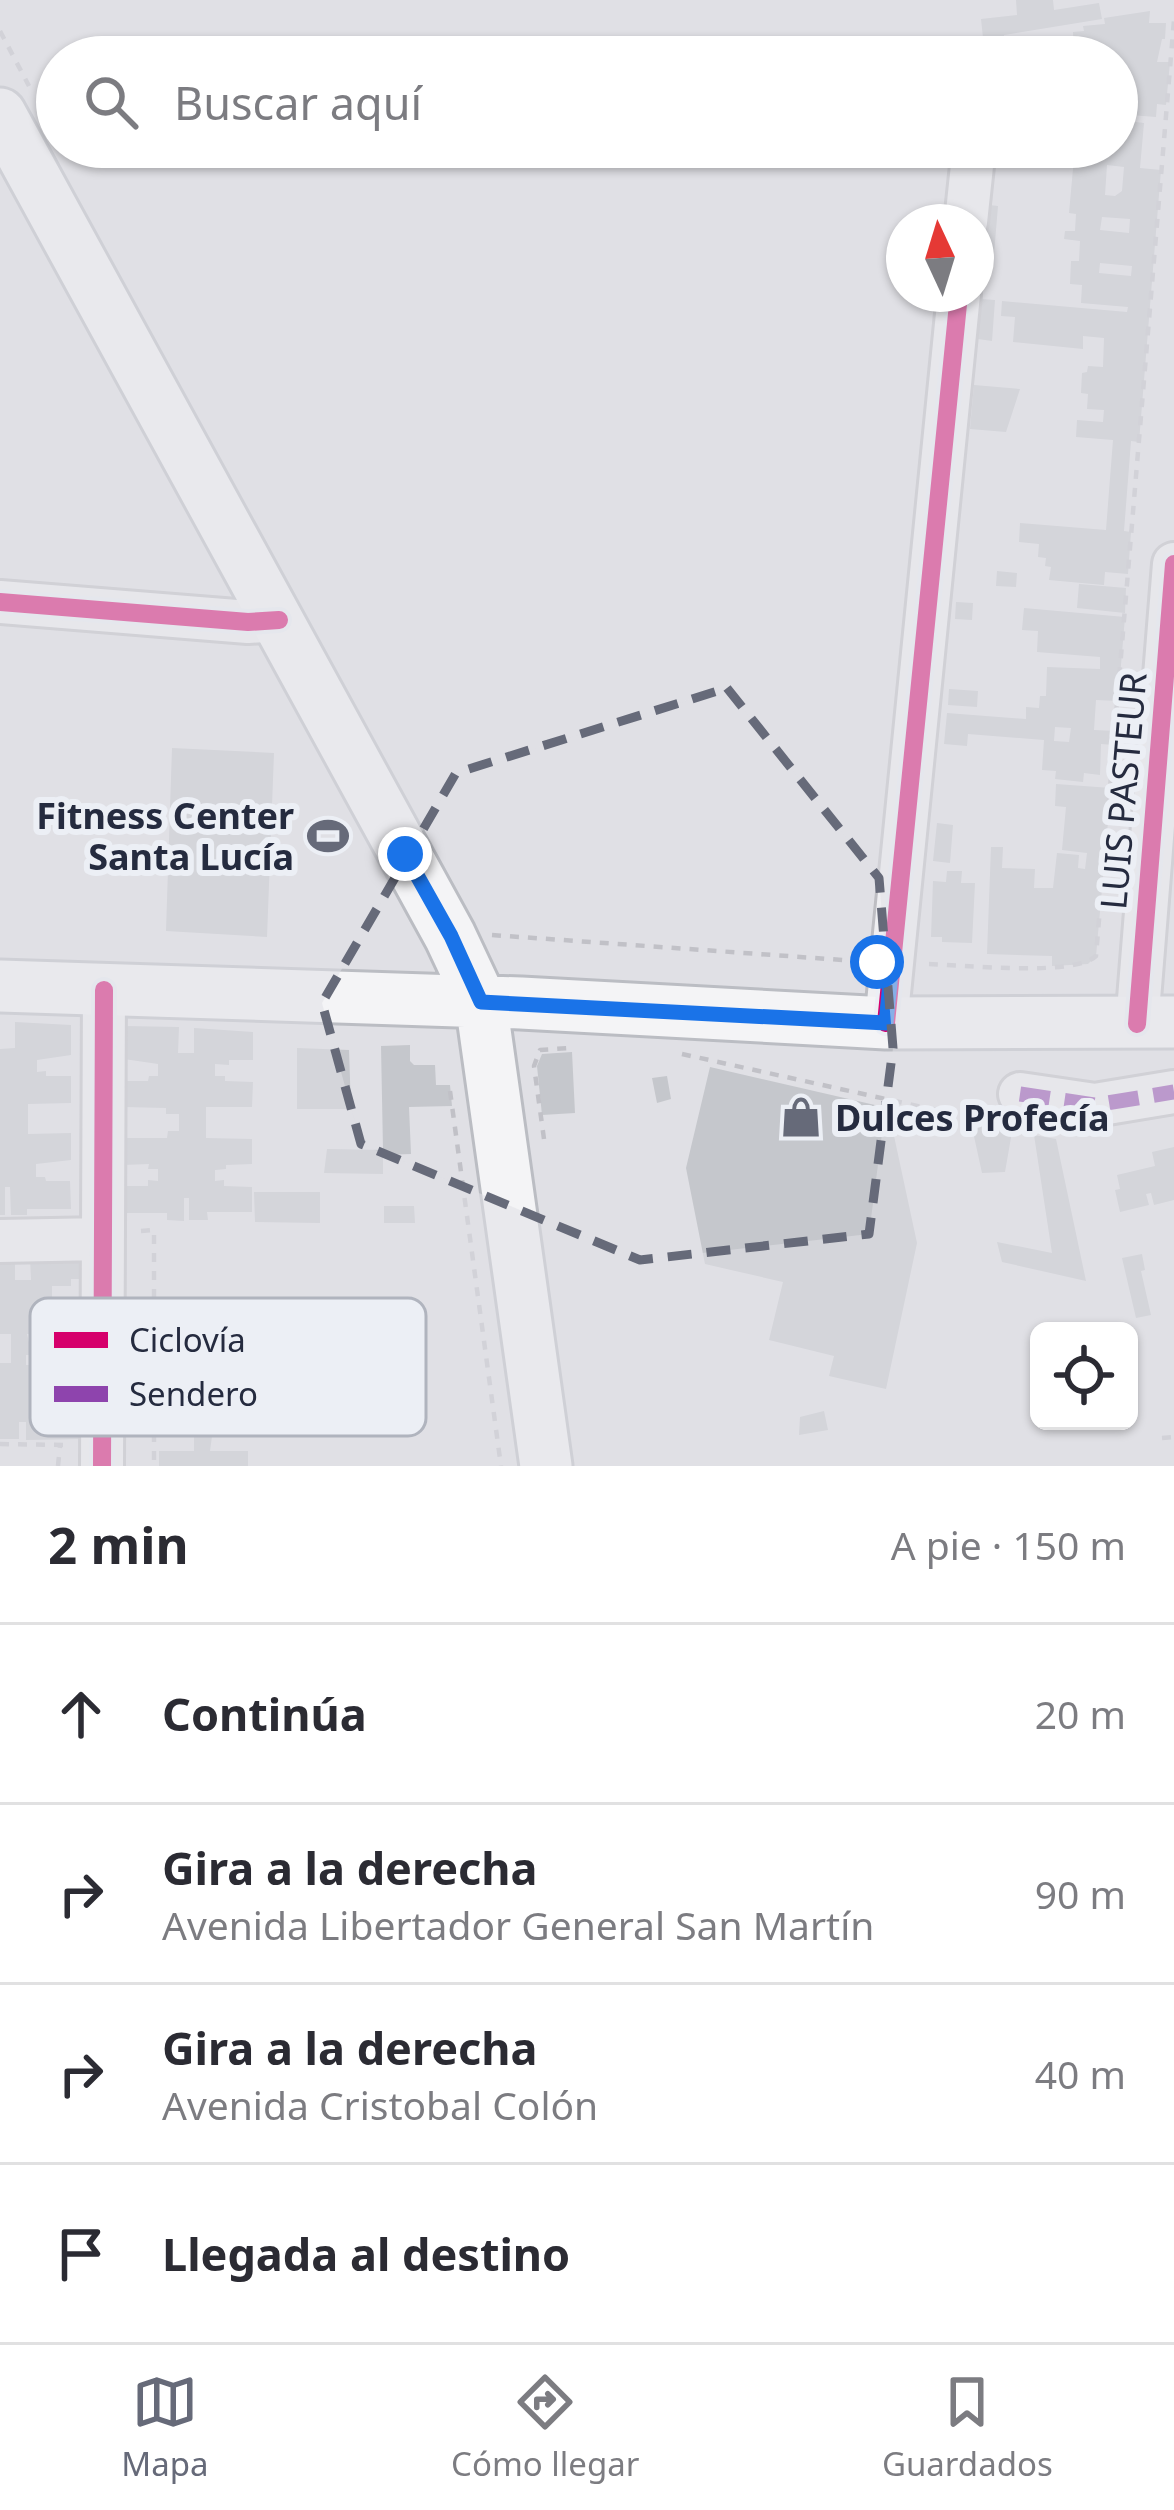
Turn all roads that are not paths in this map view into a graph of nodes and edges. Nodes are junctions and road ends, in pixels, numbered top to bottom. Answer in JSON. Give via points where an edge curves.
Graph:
{"nodes":[{"id":1,"x":0,"y":114,"type":"edge"},
{"id":2,"x":972,"y":168,"type":"edge"},
{"id":3,"x":968,"y":204,"type":"edge"},
{"id":4,"x":957,"y":312,"type":"edge"},
{"id":5,"x":1174,"y":564,"type":"edge"},
{"id":6,"x":0,"y":602,"type":"edge"},
{"id":7,"x":279,"y":620,"type":"junction"},
{"id":8,"x":0,"y":986,"type":"edge"},
{"id":9,"x":104,"y":990,"type":"junction"},
{"id":10,"x":481,"y":1002,"type":"junction"},
{"id":11,"x":886,"y":1023,"type":"junction"},
{"id":12,"x":1156,"y":1023,"type":"edge"},
{"id":13,"x":1174,"y":1092,"type":"edge"},
{"id":14,"x":1017,"y":1110,"type":"road end"},
{"id":15,"x":102,"y":1239,"type":"junction"},
{"id":16,"x":0,"y":1240,"type":"edge"},
{"id":17,"x":102,"y":1298,"type":"edge"},
{"id":18,"x":546,"y":1466,"type":"edge"}],
"edges":[{"from":1,"to":7,"type":"main road"},
{"from":2,"to":3,"type":"street"},
{"from":4,"to":11,"type":"street"},
{"from":5,"to":12,"type":"street","name":"LUIS PASTEUR"},
{"from":6,"to":7,"type":"street"},
{"from":7,"to":10,"type":"main road"},
{"from":8,"to":9,"type":"main road"},
{"from":9,"to":10,"type":"main road"},
{"from":9,"to":15,"type":"street"},
{"from":10,"to":11,"type":"main road"},
{"from":10,"to":18,"type":"main road"},
{"from":11,"to":12,"type":"main road"},
{"from":13,"to":14,"type":"street"},
{"from":15,"to":16,"type":"street"},
{"from":15,"to":17,"type":"street"}]}
